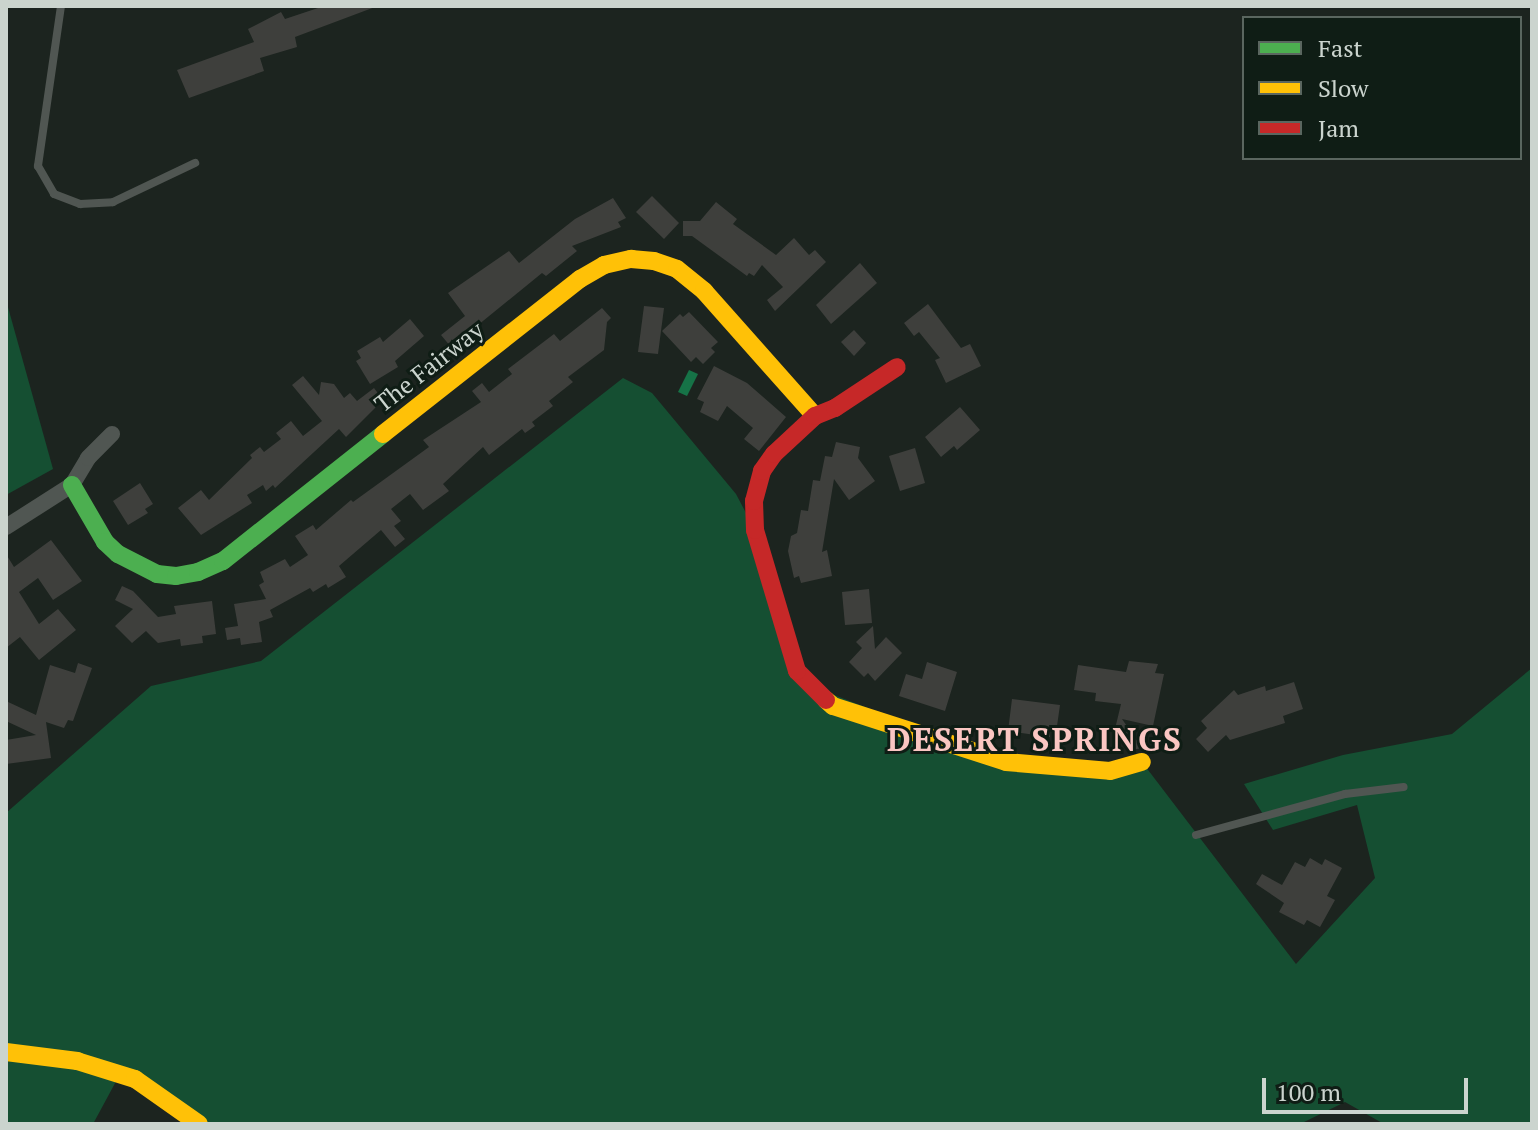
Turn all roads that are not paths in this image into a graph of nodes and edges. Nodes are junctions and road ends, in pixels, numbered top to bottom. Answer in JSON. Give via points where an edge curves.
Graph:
{"nodes":[{"id":1,"x":61,"y":6,"type":"edge"},
{"id":2,"x":195,"y":163,"type":"dead end"},
{"id":3,"x":897,"y":367,"type":"dead end"},
{"id":4,"x":815,"y":416,"type":"junction"},
{"id":5,"x":112,"y":434,"type":"dead end"},
{"id":6,"x":72,"y":485,"type":"junction"},
{"id":7,"x":6,"y":527,"type":"edge"},
{"id":8,"x":1142,"y":762,"type":"dead end"},
{"id":9,"x":1404,"y":787,"type":"dead end"},
{"id":10,"x":1196,"y":835,"type":"dead end"},
{"id":11,"x":6,"y":1052,"type":"edge"},
{"id":12,"x":199,"y":1124,"type":"edge"}],
"edges":[{"from":1,"to":2,"type":"lane","via":[[38,166],[54,194],[80,204],[113,202]]},
{"from":3,"to":4,"type":"street"},
{"from":4,"to":6,"type":"street","name":"The Fairway","via":[[704,291],[677,269],[631,259],[604,265],[580,279],[223,561],[198,572],[157,574],[118,554],[105,542]]},
{"from":4,"to":8,"type":"street","via":[[774,454],[762,471],[754,501],[755,530],[792,659],[806,684],[833,706],[1006,762],[1110,771]]},
{"from":5,"to":6,"type":"street","via":[[88,458]]},
{"from":6,"to":7,"type":"street"},
{"from":9,"to":10,"type":"lane","via":[[1345,794]]},
{"from":11,"to":12,"type":"street","via":[[77,1061],[135,1079]]}]}
